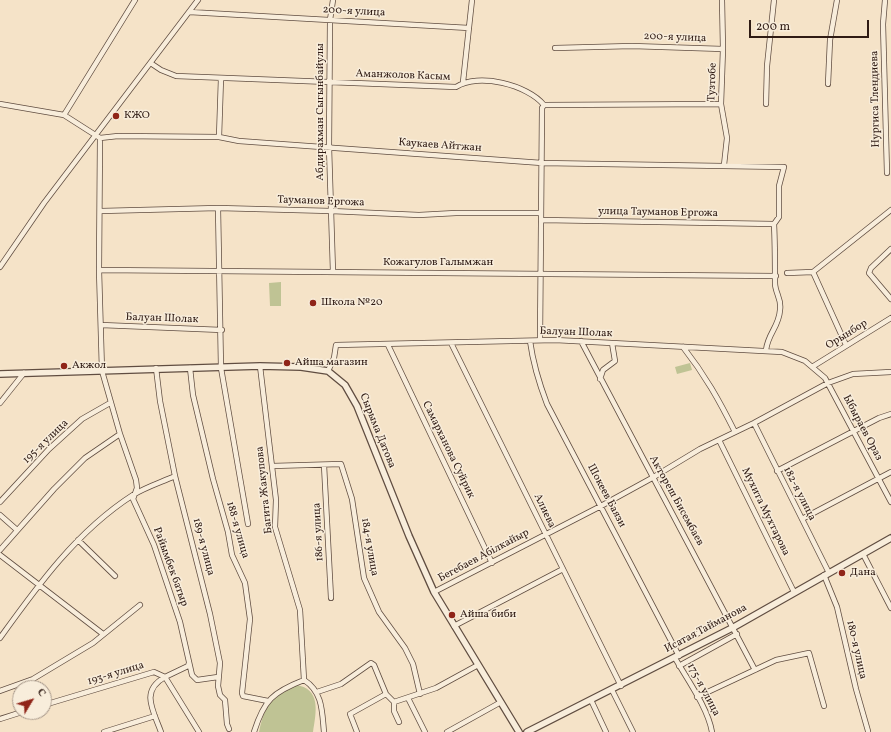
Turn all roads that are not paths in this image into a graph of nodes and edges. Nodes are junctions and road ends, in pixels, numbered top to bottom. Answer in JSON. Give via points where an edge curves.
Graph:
{"nodes":[{"id":1,"x":135,"y":0,"type":"edge"},
{"id":2,"x":198,"y":0,"type":"edge"},
{"id":3,"x":332,"y":0,"type":"edge"},
{"id":4,"x":472,"y":0,"type":"edge"},
{"id":5,"x":722,"y":0,"type":"edge"},
{"id":6,"x":774,"y":0,"type":"edge"},
{"id":7,"x":837,"y":0,"type":"edge"},
{"id":8,"x":885,"y":0,"type":"edge"},
{"id":9,"x":189,"y":12,"type":"junction"},
{"id":10,"x":330,"y":20,"type":"junction"},
{"id":11,"x":469,"y":28,"type":"junction"},
{"id":12,"x":555,"y":48,"type":"dead end"},
{"id":13,"x":723,"y":49,"type":"junction"},
{"id":14,"x":152,"y":64,"type":"junction"},
{"id":15,"x":221,"y":78,"type":"junction"},
{"id":16,"x":330,"y":82,"type":"junction"},
{"id":17,"x":463,"y":82,"type":"junction"},
{"id":18,"x":828,"y":84,"type":"dead end"},
{"id":19,"x":0,"y":104,"type":"edge"},
{"id":20,"x":721,"y":104,"type":"junction"},
{"id":21,"x":766,"y":104,"type":"dead end"},
{"id":22,"x":544,"y":105,"type":"junction"},
{"id":23,"x":64,"y":115,"type":"junction"},
{"id":24,"x":98,"y":137,"type":"junction"},
{"id":25,"x":218,"y":137,"type":"junction"},
{"id":26,"x":329,"y":147,"type":"junction"},
{"id":27,"x":542,"y":163,"type":"junction"},
{"id":28,"x":724,"y":165,"type":"junction"},
{"id":29,"x":887,"y":173,"type":"dead end"},
{"id":30,"x":218,"y":208,"type":"junction"},
{"id":31,"x":331,"y":210,"type":"junction"},
{"id":32,"x":891,"y":210,"type":"edge"},
{"id":33,"x":101,"y":211,"type":"junction"},
{"id":34,"x":541,"y":213,"type":"junction"},
{"id":35,"x":542,"y":220,"type":"junction"},
{"id":36,"x":774,"y":224,"type":"junction"},
{"id":37,"x":891,"y":249,"type":"edge"},
{"id":38,"x":0,"y":267,"type":"edge"},
{"id":39,"x":99,"y":270,"type":"junction"},
{"id":40,"x":220,"y":270,"type":"junction"},
{"id":41,"x":333,"y":272,"type":"junction"},
{"id":42,"x":813,"y":272,"type":"junction"},
{"id":43,"x":540,"y":273,"type":"junction"},
{"id":44,"x":787,"y":273,"type":"dead end"},
{"id":45,"x":776,"y":276,"type":"junction"},
{"id":46,"x":891,"y":298,"type":"edge"},
{"id":47,"x":891,"y":318,"type":"edge"},
{"id":48,"x":101,"y":325,"type":"junction"},
{"id":49,"x":222,"y":330,"type":"junction"},
{"id":50,"x":540,"y":340,"type":"junction"},
{"id":51,"x":530,"y":341,"type":"junction"},
{"id":52,"x":581,"y":341,"type":"junction"},
{"id":53,"x":451,"y":343,"type":"junction"},
{"id":54,"x":612,"y":343,"type":"junction"},
{"id":55,"x":388,"y":344,"type":"junction"},
{"id":56,"x":846,"y":345,"type":"junction"},
{"id":57,"x":683,"y":346,"type":"junction"},
{"id":58,"x":766,"y":350,"type":"junction"},
{"id":59,"x":260,"y":366,"type":"junction"},
{"id":60,"x":812,"y":367,"type":"junction"},
{"id":61,"x":156,"y":368,"type":"junction"},
{"id":62,"x":190,"y":368,"type":"junction"},
{"id":63,"x":221,"y":368,"type":"junction"},
{"id":64,"x":102,"y":371,"type":"junction"},
{"id":65,"x":328,"y":371,"type":"junction"},
{"id":66,"x":891,"y":372,"type":"edge"},
{"id":67,"x":24,"y":373,"type":"junction"},
{"id":68,"x":0,"y":374,"type":"edge"},
{"id":69,"x":600,"y":379,"type":"junction"},
{"id":70,"x":828,"y":383,"type":"junction"},
{"id":71,"x":110,"y":402,"type":"junction"},
{"id":72,"x":0,"y":403,"type":"edge"},
{"id":73,"x":891,"y":414,"type":"edge"},
{"id":74,"x":754,"y":423,"type":"junction"},
{"id":75,"x":734,"y":432,"type":"junction"},
{"id":76,"x":854,"y":432,"type":"junction"},
{"id":77,"x":120,"y":434,"type":"junction"},
{"id":78,"x":719,"y":440,"type":"junction"},
{"id":79,"x":324,"y":465,"type":"junction"},
{"id":80,"x":272,"y":466,"type":"junction"},
{"id":81,"x":777,"y":470,"type":"junction"},
{"id":82,"x":891,"y":472,"type":"edge"},
{"id":83,"x":175,"y":476,"type":"junction"},
{"id":84,"x":652,"y":478,"type":"junction"},
{"id":85,"x":879,"y":479,"type":"junction"},
{"id":86,"x":134,"y":494,"type":"junction"},
{"id":87,"x":0,"y":502,"type":"edge"},
{"id":88,"x":891,"y":502,"type":"edge"},
{"id":89,"x":601,"y":506,"type":"junction"},
{"id":90,"x":0,"y":515,"type":"edge"},
{"id":91,"x":802,"y":519,"type":"junction"},
{"id":92,"x":248,"y":524,"type":"dead end"},
{"id":93,"x":17,"y":530,"type":"junction"},
{"id":94,"x":545,"y":534,"type":"junction"},
{"id":95,"x":891,"y":538,"type":"edge"},
{"id":96,"x":78,"y":540,"type":"junction"},
{"id":97,"x":0,"y":550,"type":"edge"},
{"id":98,"x":864,"y":554,"type":"junction"},
{"id":99,"x":0,"y":555,"type":"edge"},
{"id":100,"x":492,"y":562,"type":"junction"},
{"id":101,"x":563,"y":569,"type":"junction"},
{"id":102,"x":826,"y":574,"type":"junction"},
{"id":103,"x":115,"y":576,"type":"dead end"},
{"id":104,"x":39,"y":585,"type":"junction"},
{"id":105,"x":434,"y":592,"type":"junction"},
{"id":106,"x":794,"y":592,"type":"junction"},
{"id":107,"x":331,"y":598,"type":"dead end"},
{"id":108,"x":140,"y":605,"type":"dead end"},
{"id":109,"x":891,"y":608,"type":"edge"},
{"id":110,"x":729,"y":617,"type":"junction"},
{"id":111,"x":454,"y":626,"type":"junction"},
{"id":112,"x":734,"y":627,"type":"junction"},
{"id":113,"x":1,"y":634,"type":"edge"},
{"id":114,"x":103,"y":634,"type":"junction"},
{"id":115,"x":737,"y":634,"type":"junction"},
{"id":116,"x":674,"y":646,"type":"junction"},
{"id":117,"x":677,"y":657,"type":"junction"},
{"id":118,"x":189,"y":663,"type":"junction"},
{"id":119,"x":478,"y":665,"type":"junction"},
{"id":120,"x":680,"y":666,"type":"junction"},
{"id":121,"x":755,"y":670,"type":"junction"},
{"id":122,"x":165,"y":677,"type":"junction"},
{"id":123,"x":218,"y":677,"type":"junction"},
{"id":124,"x":304,"y":680,"type":"junction"},
{"id":125,"x":621,"y":686,"type":"junction"},
{"id":126,"x":612,"y":690,"type":"junction"},
{"id":127,"x":0,"y":691,"type":"edge"},
{"id":128,"x":317,"y":692,"type":"junction"},
{"id":129,"x":386,"y":694,"type":"junction"},
{"id":130,"x":420,"y":694,"type":"junction"},
{"id":131,"x":697,"y":697,"type":"junction"},
{"id":132,"x":408,"y":698,"type":"junction"},
{"id":133,"x":591,"y":700,"type":"junction"},
{"id":134,"x":268,"y":701,"type":"junction"},
{"id":135,"x":394,"y":702,"type":"junction"},
{"id":136,"x":501,"y":702,"type":"junction"},
{"id":137,"x":52,"y":703,"type":"edge"},
{"id":138,"x":824,"y":706,"type":"dead end"},
{"id":139,"x":12,"y":715,"type":"edge"},
{"id":140,"x":155,"y":716,"type":"junction"},
{"id":141,"x":0,"y":718,"type":"edge"},
{"id":142,"x":399,"y":722,"type":"dead end"},
{"id":143,"x":229,"y":729,"type":"dead end"},
{"id":144,"x":868,"y":731,"type":"dead end"},
{"id":145,"x":104,"y":732,"type":"edge"},
{"id":146,"x":161,"y":732,"type":"edge"},
{"id":147,"x":199,"y":732,"type":"edge"},
{"id":148,"x":254,"y":732,"type":"edge"},
{"id":149,"x":324,"y":732,"type":"edge"},
{"id":150,"x":357,"y":732,"type":"edge"},
{"id":151,"x":425,"y":732,"type":"edge"},
{"id":152,"x":447,"y":732,"type":"edge"},
{"id":153,"x":519,"y":732,"type":"edge"},
{"id":154,"x":527,"y":732,"type":"edge"},
{"id":155,"x":606,"y":732,"type":"edge"},
{"id":156,"x":633,"y":732,"type":"edge"},
{"id":157,"x":712,"y":732,"type":"edge"}],
"edges":[{"from":1,"to":23,"type":"street"},
{"from":2,"to":9,"type":"street"},
{"from":3,"to":10,"type":"street","name":"Абдирахман Сыгынбайулы"},
{"from":4,"to":11,"type":"street"},
{"from":5,"to":13,"type":"street","name":"Тузтобе"},
{"from":6,"to":21,"type":"street"},
{"from":7,"to":18,"type":"street","via":[[830,40]]},
{"from":8,"to":29,"type":"street","name":"Нургиса Тлендиева","via":[[883,24]]},
{"from":9,"to":10,"type":"street","name":"200-я улица"},
{"from":9,"to":14,"type":"street"},
{"from":10,"to":11,"type":"street","name":"200-я улица"},
{"from":10,"to":16,"type":"street","name":"Абдирахман Сыгынбайулы"},
{"from":11,"to":17,"type":"street"},
{"from":12,"to":13,"type":"street","name":"200-я улица","via":[[632,46]]},
{"from":13,"to":20,"type":"street","name":"Тузтобе"},
{"from":14,"to":15,"type":"street","name":"Аманжолов Касым","via":[[176,76]]},
{"from":14,"to":24,"type":"street"},
{"from":15,"to":16,"type":"street","name":"Аманжолов Касым"},
{"from":15,"to":25,"type":"street"},
{"from":16,"to":17,"type":"street","name":"Аманжолов Касым","via":[[456,87]]},
{"from":16,"to":26,"type":"street","name":"Абдирахман Сыгынбайулы"},
{"from":17,"to":22,"type":"street","name":"Аманжолов Касым","via":[[498,82],[538,96]]},
{"from":19,"to":23,"type":"street"},
{"from":20,"to":22,"type":"street"},
{"from":20,"to":28,"type":"street","name":"Тузтобе","via":[[727,138]]},
{"from":22,"to":27,"type":"street"},
{"from":23,"to":24,"type":"street"},
{"from":24,"to":25,"type":"street","name":"Каукаев Айтжан"},
{"from":24,"to":33,"type":"street","name":"Райымбек батыр"},
{"from":24,"to":38,"type":"street","via":[[44,203]]},
{"from":25,"to":26,"type":"street","name":"Каукаев Айтжан","via":[[238,141]]},
{"from":26,"to":27,"type":"street","name":"Каукаев Айтжан"},
{"from":26,"to":31,"type":"street","name":"Абдирахман Сыгынбайулы"},
{"from":27,"to":28,"type":"street","name":"Каукаев Айтжан"},
{"from":27,"to":34,"type":"street"},
{"from":28,"to":36,"type":"street","name":"Каукаев Айтжан","via":[[784,167],[779,186],[779,217]]},
{"from":30,"to":31,"type":"street","name":"Тауманов Ергожа"},
{"from":30,"to":33,"type":"street","name":"Тауманов Ергожа"},
{"from":30,"to":40,"type":"street","name":"188-я улица"},
{"from":31,"to":34,"type":"street","name":"Тауманов Ергожа","via":[[419,215]]},
{"from":31,"to":41,"type":"street","name":"Абдирахман Сыгынбайулы"},
{"from":32,"to":42,"type":"street"},
{"from":33,"to":39,"type":"street","name":"Райымбек батыр"},
{"from":34,"to":35,"type":"street"},
{"from":35,"to":36,"type":"street","name":"улица Тауманов Ергожа"},
{"from":35,"to":43,"type":"street"},
{"from":36,"to":45,"type":"street"},
{"from":37,"to":46,"type":"street","via":[[869,273]]},
{"from":39,"to":40,"type":"street","name":"Кожагулов Галымжан"},
{"from":39,"to":48,"type":"street","name":"Райымбек батыр"},
{"from":40,"to":41,"type":"street","name":"Кожагулов Галымжан"},
{"from":40,"to":49,"type":"street","name":"188-я улица"},
{"from":41,"to":43,"type":"street","name":"Кожагулов Галымжан"},
{"from":42,"to":44,"type":"street"},
{"from":42,"to":56,"type":"street"},
{"from":43,"to":45,"type":"street","name":"Кожагулов Галымжан"},
{"from":43,"to":50,"type":"street"},
{"from":45,"to":58,"type":"street","via":[[775,285],[781,301],[779,321],[767,338]]},
{"from":47,"to":56,"type":"street","name":"Орынбор"},
{"from":48,"to":49,"type":"street","name":"Балуан Шолак"},
{"from":48,"to":64,"type":"street","name":"Райымбек батыр"},
{"from":49,"to":63,"type":"street","name":"188-я улица"},
{"from":50,"to":51,"type":"street","name":"Балуан Шолак"},
{"from":50,"to":52,"type":"street","name":"Балуан Шолак"},
{"from":51,"to":53,"type":"street","name":"Балуан Шолак"},
{"from":51,"to":89,"type":"street","name":"Шокеев Баязи","via":[[536,373],[547,404]]},
{"from":52,"to":54,"type":"street","name":"Балуан Шолак"},
{"from":52,"to":69,"type":"street","name":"Актореш Бисембаев"},
{"from":53,"to":55,"type":"street","name":"Балуан Шолак"},
{"from":53,"to":94,"type":"street","name":"Алиева"},
{"from":54,"to":57,"type":"street","name":"Балуан Шолак"},
{"from":54,"to":69,"type":"street","via":[[615,361],[603,370]]},
{"from":55,"to":65,"type":"street","name":"Балуан Шолак","via":[[336,345]]},
{"from":55,"to":100,"type":"street","name":"Самарханова Суйрик"},
{"from":56,"to":60,"type":"street","name":"Орынбор"},
{"from":57,"to":58,"type":"street","name":"Балуан Шолак"},
{"from":57,"to":75,"type":"street","via":[[721,403]]},
{"from":58,"to":60,"type":"street","name":"Балуан Шолак","via":[[782,352],[805,361]]},
{"from":59,"to":63,"type":"street"},
{"from":59,"to":65,"type":"street","via":[[301,367]]},
{"from":59,"to":80,"type":"street","name":"Багита Жакупова"},
{"from":60,"to":70,"type":"street","name":"Ыбыраев Ораз"},
{"from":61,"to":62,"type":"street"},
{"from":61,"to":64,"type":"street"},
{"from":61,"to":83,"type":"street","name":"189-я улица"},
{"from":62,"to":63,"type":"street"},
{"from":62,"to":134,"type":"street","name":"188-я улица","via":[[193,395],[232,555],[245,583],[250,619],[242,694]]},
{"from":63,"to":92,"type":"street","name":"188-я улица"},
{"from":64,"to":67,"type":"street"},
{"from":64,"to":71,"type":"street","name":"Райымбек батыр"},
{"from":65,"to":105,"type":"street","name":"Сырыма Датова","via":[[345,385],[357,406]]},
{"from":66,"to":70,"type":"street","name":"Бегебаев Абілкайыр","via":[[853,374]]},
{"from":67,"to":68,"type":"street"},
{"from":67,"to":72,"type":"street"},
{"from":69,"to":84,"type":"street","name":"Актореш Бисембаев"},
{"from":70,"to":74,"type":"street","name":"Бегебаев Абілкайыр"},
{"from":70,"to":76,"type":"street","name":"Ыбыраев Ораз"},
{"from":71,"to":77,"type":"street","name":"Райымбек батыр"},
{"from":71,"to":87,"type":"street","name":"195-я улица","via":[[82,419],[49,449]]},
{"from":73,"to":76,"type":"street"},
{"from":74,"to":75,"type":"street","name":"Бегебаев Абілкайыр"},
{"from":74,"to":81,"type":"street","name":"182-я улица"},
{"from":75,"to":78,"type":"street","name":"Бегебаев Абілкайыр"},
{"from":76,"to":81,"type":"street"},
{"from":76,"to":85,"type":"street","name":"Ыбыраев Ораз"},
{"from":77,"to":86,"type":"street","name":"Райымбек батыр","via":[[136,480],[137,488]]},
{"from":77,"to":93,"type":"street","via":[[85,458]]},
{"from":78,"to":84,"type":"street","name":"Бегебаев Абілкайыр"},
{"from":78,"to":106,"type":"street","name":"Мухита Мухтарова"},
{"from":79,"to":80,"type":"street"},
{"from":79,"to":107,"type":"street","name":"186-я улица"},
{"from":79,"to":130,"type":"street","name":"184-я улица","via":[[341,464],[352,499],[364,578],[379,612],[405,648],[413,664]]},
{"from":80,"to":124,"type":"street","name":"Багита Жакупова","via":[[276,500],[275,527],[300,610]]},
{"from":81,"to":91,"type":"street","name":"182-я улица"},
{"from":82,"to":85,"type":"street"},
{"from":83,"to":86,"type":"street"},
{"from":83,"to":123,"type":"street","name":"189-я улица","via":[[210,614],[220,663]]},
{"from":84,"to":89,"type":"street","name":"Бегебаев Абілкайыр"},
{"from":84,"to":110,"type":"street","name":"Актореш Бисембаев"},
{"from":85,"to":88,"type":"street","name":"Ыбыраев Ораз"},
{"from":85,"to":91,"type":"street"},
{"from":86,"to":96,"type":"street"},
{"from":86,"to":118,"type":"street","name":"Райымбек батыр","via":[[134,504],[154,544],[180,622]]},
{"from":89,"to":94,"type":"street","name":"Бегебаев Абілкайыр"},
{"from":89,"to":116,"type":"street","name":"Шокеев Баязи"},
{"from":90,"to":93,"type":"street"},
{"from":91,"to":102,"type":"street","name":"182-я улица"},
{"from":93,"to":97,"type":"street"},
{"from":94,"to":100,"type":"street","name":"Бегебаев Абілкайыр"},
{"from":94,"to":101,"type":"street","name":"Алиева"},
{"from":95,"to":98,"type":"street","name":"Исатая Тайманова"},
{"from":96,"to":103,"type":"street"},
{"from":96,"to":104,"type":"street"},
{"from":98,"to":102,"type":"street","name":"Исатая Тайманова"},
{"from":98,"to":109,"type":"street"},
{"from":99,"to":104,"type":"street"},
{"from":100,"to":105,"type":"street","name":"Бегебаев Абілкайыр"},
{"from":101,"to":111,"type":"street"},
{"from":101,"to":125,"type":"street","name":"Алиева"},
{"from":102,"to":106,"type":"street","name":"Исатая Тайманова"},
{"from":102,"to":144,"type":"street","name":"180-я улица","via":[[837,607]]},
{"from":104,"to":113,"type":"street"},
{"from":104,"to":114,"type":"street"},
{"from":105,"to":111,"type":"street","name":"Сырыма Датова"},
{"from":106,"to":112,"type":"street","name":"Исатая Тайманова"},
{"from":108,"to":114,"type":"street"},
{"from":110,"to":112,"type":"street","name":"Актореш Бисембаев"},
{"from":110,"to":116,"type":"street"},
{"from":111,"to":119,"type":"street","name":"Сырыма Датова"},
{"from":112,"to":115,"type":"street","name":"Актореш Бисембаев"},
{"from":112,"to":117,"type":"street","name":"Исатая Тайманова"},
{"from":114,"to":127,"type":"street","via":[[93,643],[33,679]]},
{"from":115,"to":120,"type":"street"},
{"from":115,"to":121,"type":"street","name":"Актореш Бисембаев"},
{"from":116,"to":117,"type":"street","name":"Шокеев Баязи"},
{"from":117,"to":120,"type":"street","name":"175-я улица"},
{"from":117,"to":125,"type":"street","name":"Исатая Тайманова"},
{"from":118,"to":122,"type":"street","via":[[188,666]]},
{"from":118,"to":123,"type":"street","name":"Райымбек батыр","via":[[192,675],[197,680]]},
{"from":119,"to":130,"type":"street"},
{"from":119,"to":136,"type":"street","name":"Сырыма Датова"},
{"from":120,"to":131,"type":"street","name":"175-я улица"},
{"from":121,"to":131,"type":"street"},
{"from":121,"to":138,"type":"street","via":[[787,656],[809,653]]},
{"from":122,"to":137,"type":"street","name":"193-я улица","via":[[154,672]]},
{"from":122,"to":140,"type":"street","via":[[156,682],[151,690],[149,698]]},
{"from":122,"to":147,"type":"street"},
{"from":123,"to":143,"type":"street","name":"189-я улица","via":[[220,695],[225,700]]},
{"from":124,"to":128,"type":"street"},
{"from":124,"to":134,"type":"street","via":[[273,695]]},
{"from":125,"to":126,"type":"street","name":"Исатая Тайманова"},
{"from":126,"to":133,"type":"street","name":"Исатая Тайманова"},
{"from":126,"to":156,"type":"street"},
{"from":128,"to":129,"type":"street","via":[[341,684],[371,663]]},
{"from":128,"to":149,"type":"street"},
{"from":129,"to":135,"type":"street"},
{"from":129,"to":150,"type":"street","via":[[350,714]]},
{"from":130,"to":132,"type":"street"},
{"from":131,"to":157,"type":"street","name":"175-я улица"},
{"from":132,"to":135,"type":"street"},
{"from":132,"to":151,"type":"street"},
{"from":133,"to":154,"type":"street","name":"Исатая Тайманова"},
{"from":133,"to":155,"type":"street"},
{"from":134,"to":148,"type":"street","via":[[259,716]]},
{"from":135,"to":142,"type":"street","via":[[394,711]]},
{"from":136,"to":152,"type":"street"},
{"from":136,"to":153,"type":"street","name":"Сырыма Датова"},
{"from":139,"to":141,"type":"street"},
{"from":140,"to":145,"type":"street"},
{"from":140,"to":146,"type":"street"}]}
